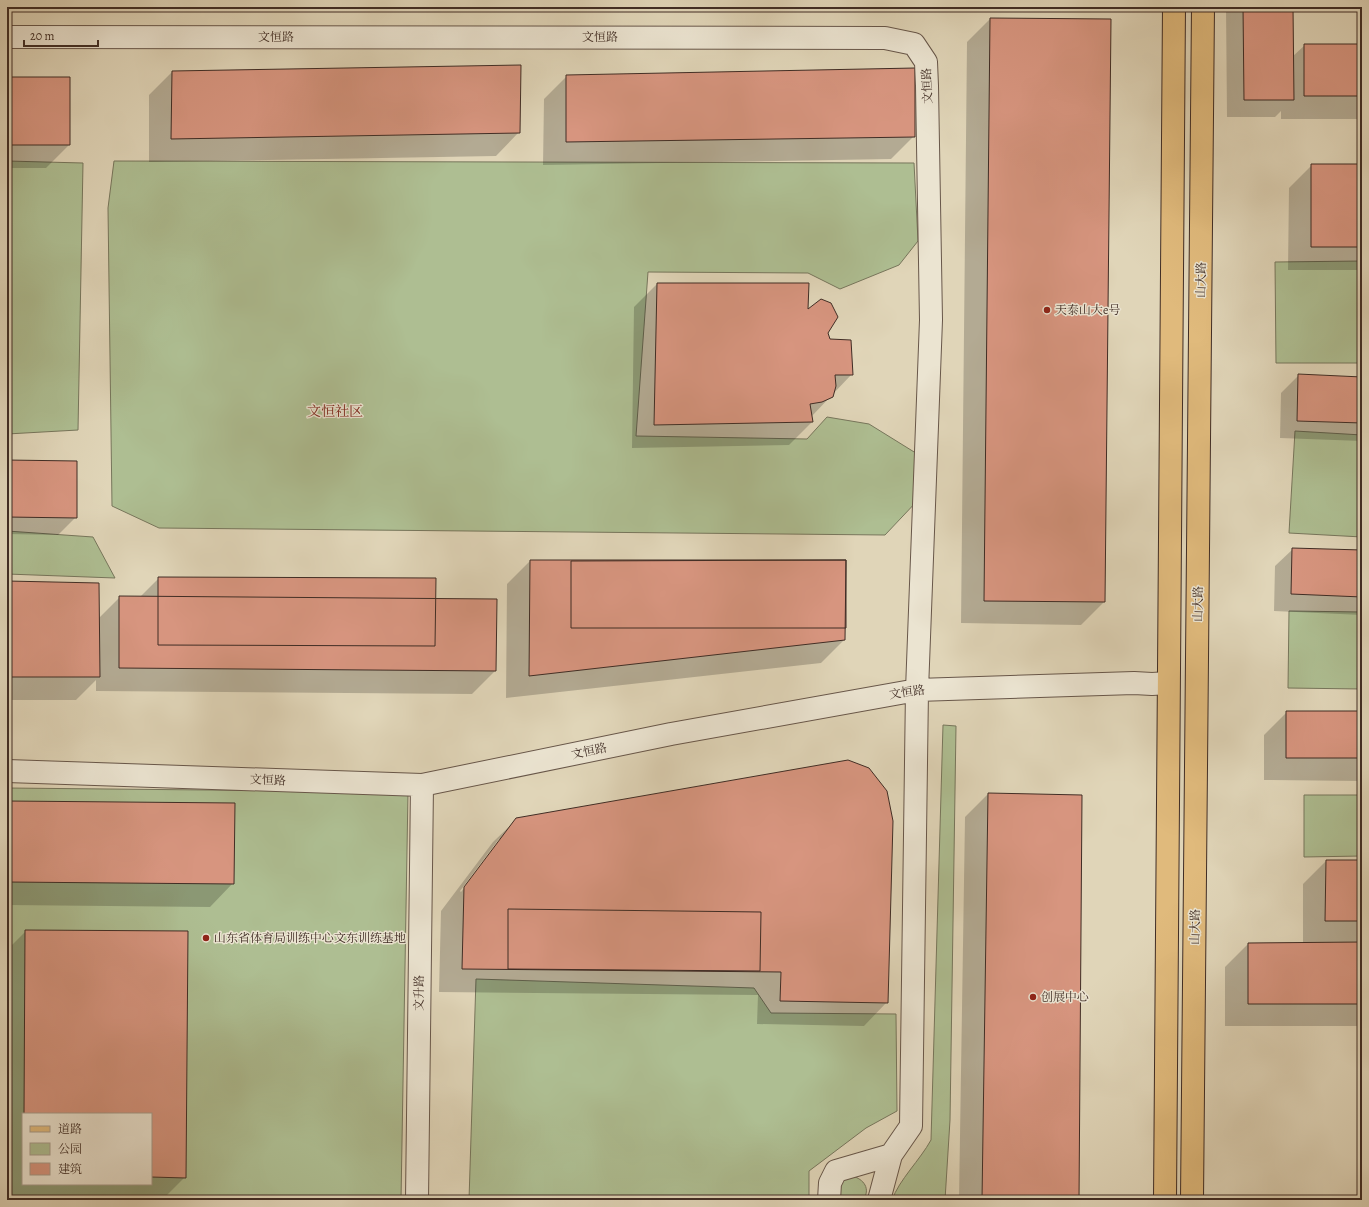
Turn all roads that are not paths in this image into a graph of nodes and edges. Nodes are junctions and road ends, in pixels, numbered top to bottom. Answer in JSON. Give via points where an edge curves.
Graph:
{"nodes":[{"id":1,"x":1174,"y":7,"type":"edge"},
{"id":2,"x":1203,"y":7,"type":"edge"},
{"id":3,"x":7,"y":36,"type":"edge"},
{"id":4,"x":1168,"y":683,"type":"junction"},
{"id":5,"x":917,"y":690,"type":"junction"},
{"id":6,"x":7,"y":771,"type":"edge"},
{"id":7,"x":422,"y":785,"type":"junction"},
{"id":8,"x":891,"y":1155,"type":"junction"},
{"id":9,"x":417,"y":1200,"type":"edge"},
{"id":10,"x":829,"y":1200,"type":"edge"},
{"id":11,"x":879,"y":1200,"type":"edge"},
{"id":12,"x":1165,"y":1200,"type":"edge"},
{"id":13,"x":1192,"y":1200,"type":"edge"}],
"edges":[{"from":1,"to":4,"type":"main road"},
{"from":2,"to":13,"type":"main road","name":"山大路"},
{"from":3,"to":5,"type":"street","name":"文恒路","via":[[885,38],[914,44],[926,62],[931,320]]},
{"from":4,"to":5,"type":"street","name":"文恒路"},
{"from":4,"to":12,"type":"main road"},
{"from":5,"to":7,"type":"street","name":"文恒路","via":[[671,734]]},
{"from":5,"to":8,"type":"street","name":"文恒路","via":[[911,1126]]},
{"from":6,"to":7,"type":"street","name":"文恒路"},
{"from":7,"to":9,"type":"street","name":"文升路"},
{"from":8,"to":10,"type":"street","via":[[836,1171],[830,1183]]},
{"from":8,"to":11,"type":"street","name":"文恒路"}]}
